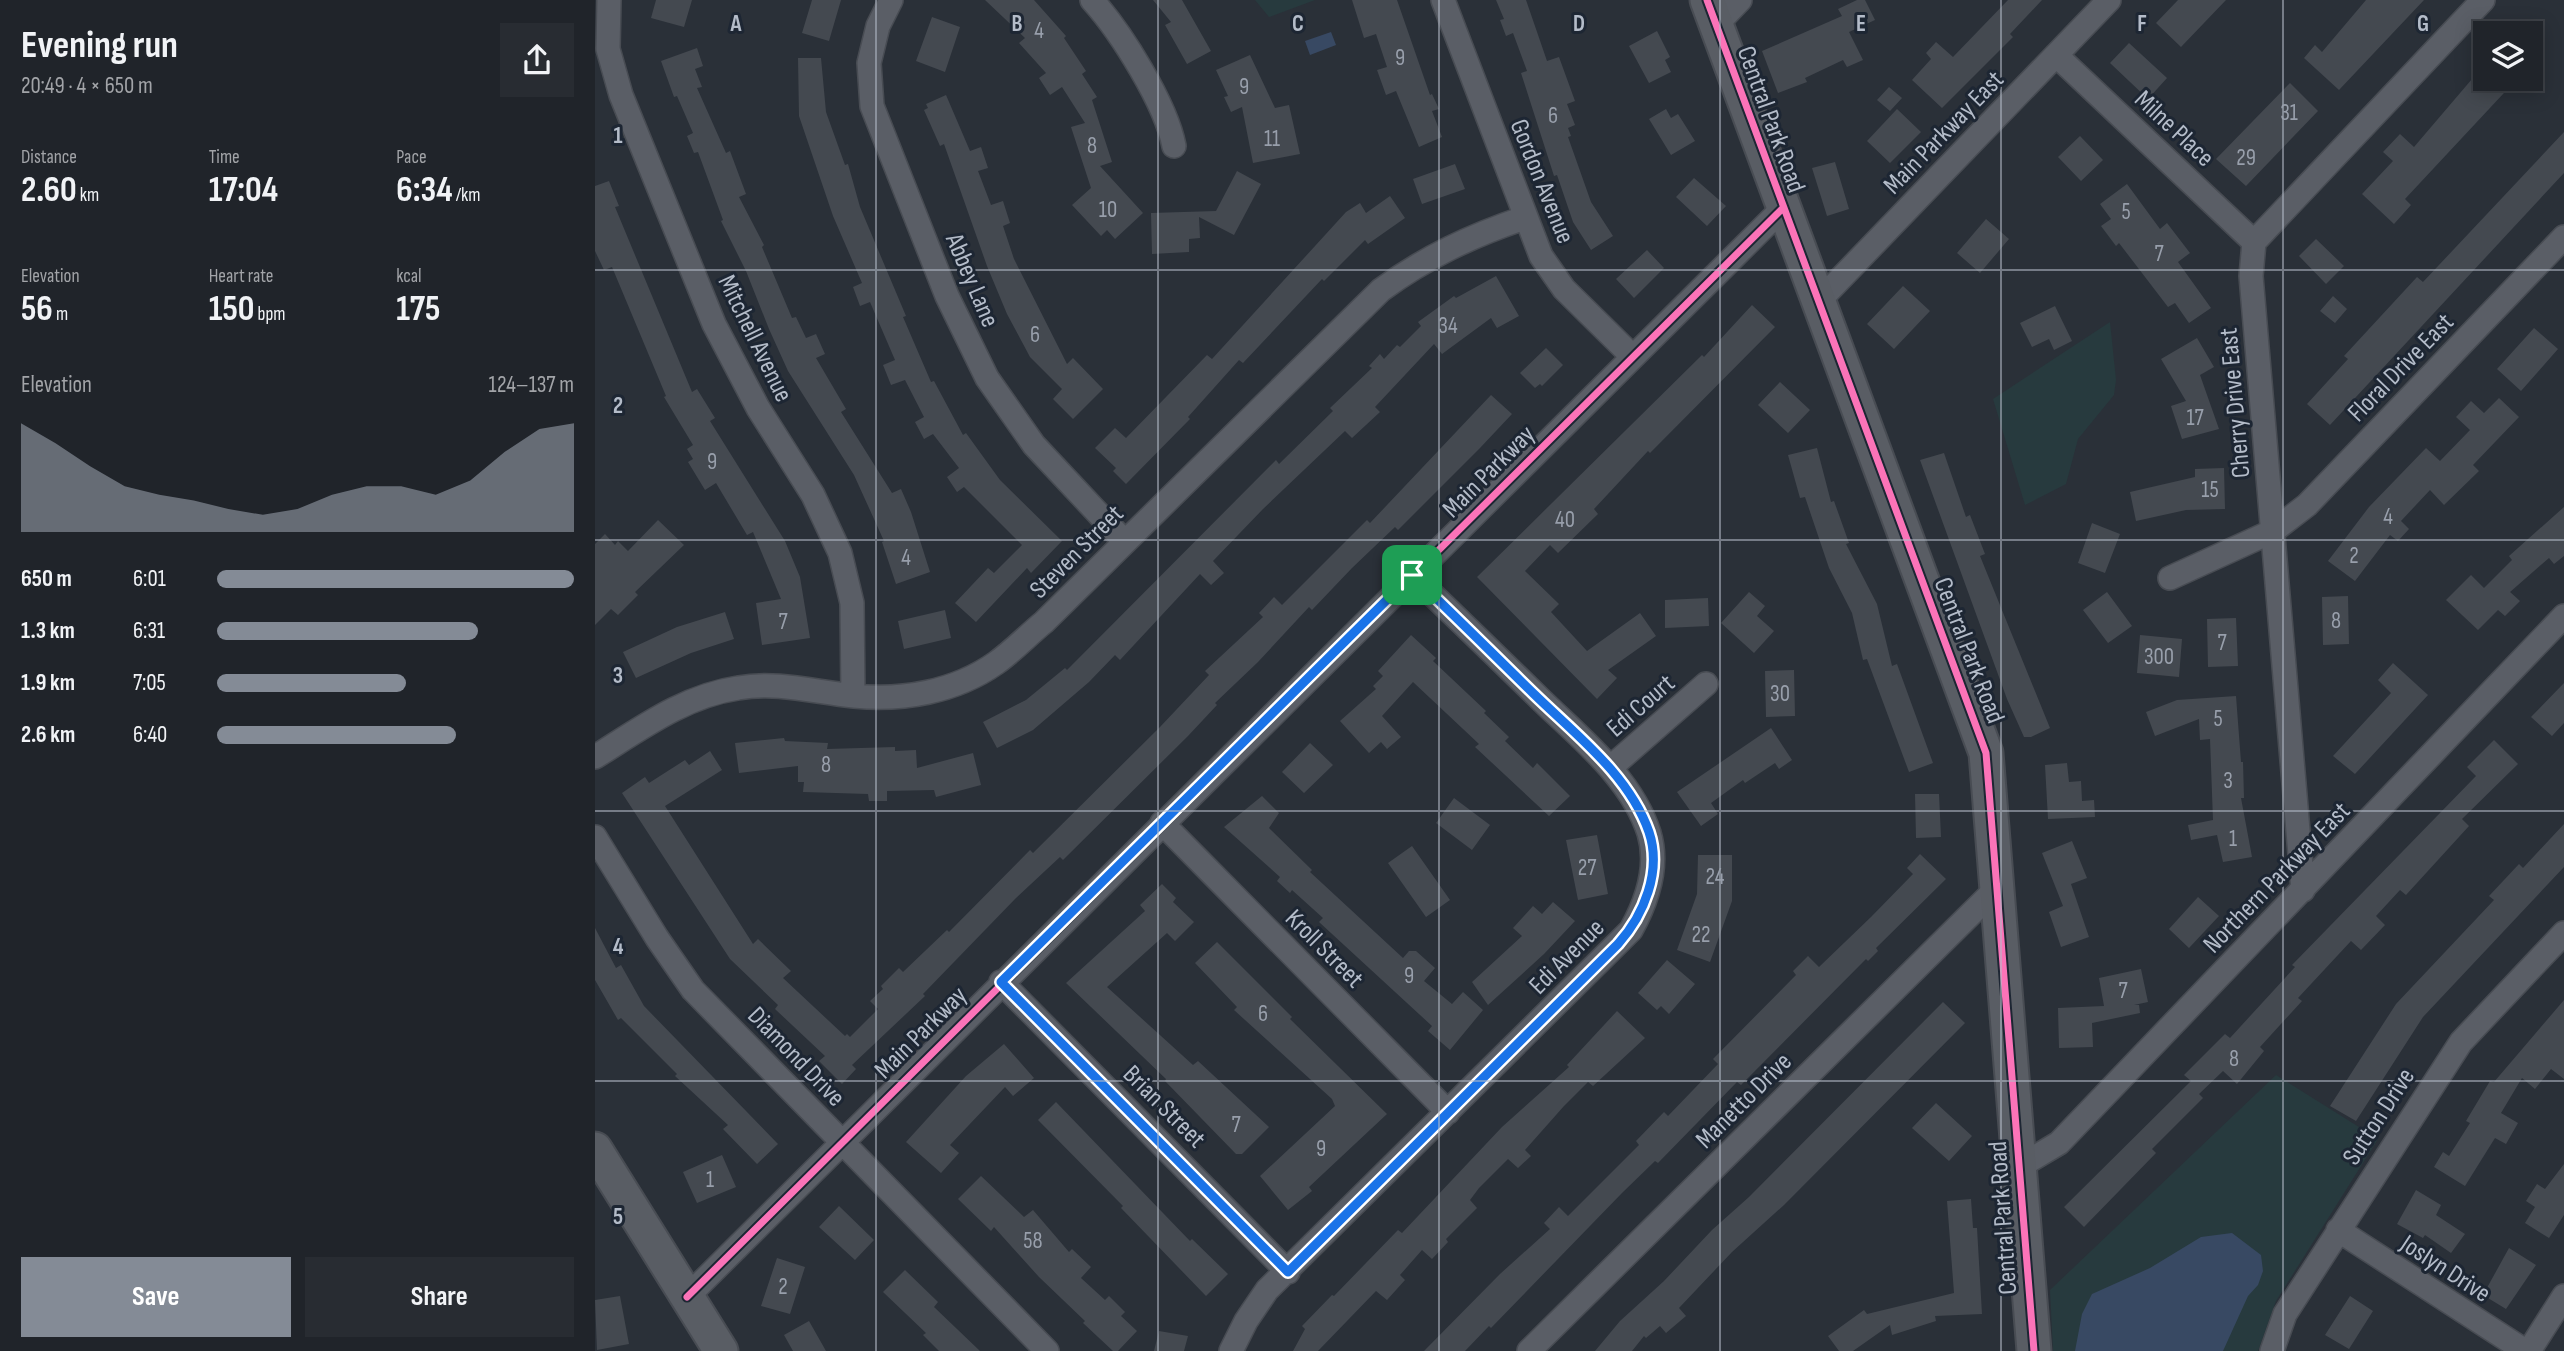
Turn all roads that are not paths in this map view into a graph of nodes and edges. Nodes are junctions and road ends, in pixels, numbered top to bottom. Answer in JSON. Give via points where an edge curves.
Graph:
{"nodes":[{"id":1,"x":609,"y":0,"type":"edge"},
{"id":2,"x":891,"y":0,"type":"edge"},
{"id":3,"x":1092,"y":0,"type":"edge"},
{"id":4,"x":1443,"y":0,"type":"edge"},
{"id":5,"x":1740,"y":0,"type":"edge"},
{"id":6,"x":2109,"y":0,"type":"edge"},
{"id":7,"x":2483,"y":0,"type":"edge"},
{"id":8,"x":1711,"y":13,"type":"edge"},
{"id":9,"x":2056,"y":55,"type":"junction"},
{"id":10,"x":1174,"y":146,"type":"dead end"},
{"id":11,"x":1782,"y":209,"type":"junction"},
{"id":12,"x":1524,"y":218,"type":"junction"},
{"id":13,"x":2564,"y":237,"type":"edge"},
{"id":14,"x":2254,"y":242,"type":"junction"},
{"id":15,"x":1817,"y":303,"type":"junction"},
{"id":16,"x":1633,"y":357,"type":"junction"},
{"id":17,"x":2273,"y":531,"type":"junction"},
{"id":18,"x":1125,"y":542,"type":"junction"},
{"id":19,"x":1412,"y":575,"type":"junction"},
{"id":20,"x":2170,"y":578,"type":"dead end"},
{"id":21,"x":2564,"y":616,"type":"edge"},
{"id":22,"x":1706,"y":684,"type":"dead end"},
{"id":23,"x":853,"y":696,"type":"junction"},
{"id":24,"x":595,"y":757,"type":"edge"},
{"id":25,"x":1610,"y":768,"type":"junction"},
{"id":26,"x":1162,"y":823,"type":"junction"},
{"id":27,"x":595,"y":836,"type":"edge"},
{"id":28,"x":1997,"y":888,"type":"junction"},
{"id":29,"x":2303,"y":890,"type":"junction"},
{"id":30,"x":2564,"y":933,"type":"edge"},
{"id":31,"x":1001,"y":982,"type":"junction"},
{"id":32,"x":1448,"y":1112,"type":"junction"},
{"id":33,"x":840,"y":1141,"type":"junction"},
{"id":34,"x":595,"y":1149,"type":"edge"},
{"id":35,"x":2019,"y":1167,"type":"junction"},
{"id":36,"x":2338,"y":1230,"type":"junction"},
{"id":37,"x":1288,"y":1272,"type":"junction"},
{"id":38,"x":2564,"y":1296,"type":"edge"},
{"id":39,"x":687,"y":1297,"type":"junction"},
{"id":40,"x":721,"y":1351,"type":"edge"},
{"id":41,"x":1047,"y":1351,"type":"edge"},
{"id":42,"x":1231,"y":1351,"type":"edge"},
{"id":43,"x":1529,"y":1351,"type":"edge"},
{"id":44,"x":2034,"y":1351,"type":"edge"},
{"id":45,"x":2272,"y":1351,"type":"edge"},
{"id":46,"x":2527,"y":1351,"type":"edge"}],
"edges":[{"from":1,"to":23,"type":"street","name":"Mitchell Avenue","via":[[608,49],[621,95],[714,324],[758,408],[813,495],[840,553],[852,603]]},
{"from":2,"to":18,"type":"street","name":"Abbey Lane","via":[[878,26],[869,63],[872,106],[947,296],[986,378],[1034,446]]},
{"from":3,"to":10,"type":"street","via":[[1109,18],[1169,123]]},
{"from":4,"to":12,"type":"street","name":"Gordon Avenue"},
{"from":5,"to":8,"type":"street"},
{"from":6,"to":9,"type":"street","name":"Main Parkway East"},
{"from":7,"to":14,"type":"street"},
{"from":8,"to":11,"type":"street","name":"Central Park Road"},
{"from":9,"to":14,"type":"street","name":"Milne Place"},
{"from":9,"to":15,"type":"street","name":"Main Parkway East"},
{"from":11,"to":15,"type":"street","name":"Central Park Road"},
{"from":11,"to":16,"type":"street","name":"Main Parkway"},
{"from":12,"to":16,"type":"street","name":"Gordon Avenue","via":[[1541,256],[1564,289]]},
{"from":12,"to":18,"type":"street","name":"Steven Street","via":[[1468,237],[1381,289]]},
{"from":13,"to":17,"type":"street","name":"Floral Drive East","via":[[2307,505]]},
{"from":14,"to":17,"type":"street","name":"Cherry Drive East","via":[[2251,276]]},
{"from":15,"to":28,"type":"street","name":"Central Park Road","via":[[1986,753]]},
{"from":16,"to":19,"type":"street","name":"Main Parkway"},
{"from":17,"to":20,"type":"street","name":"Floral Drive East"},
{"from":17,"to":29,"type":"street","name":"Cherry Drive East"},
{"from":18,"to":23,"type":"street","name":"Steven Street","via":[[995,664],[927,693]]},
{"from":19,"to":25,"type":"street","name":"Edi Avenue"},
{"from":19,"to":26,"type":"street","name":"Main Parkway"},
{"from":21,"to":29,"type":"street","name":"Northern Parkway East"},
{"from":22,"to":25,"type":"street","name":"Edi Court"},
{"from":23,"to":24,"type":"street","name":"Steven Street","via":[[796,686],[740,687],[686,703]]},
{"from":25,"to":32,"type":"street","name":"Edi Avenue","via":[[1650,835],[1653,871],[1644,908],[1618,944]]},
{"from":26,"to":31,"type":"street","name":"Main Parkway"},
{"from":26,"to":32,"type":"street","name":"Kroll Street"},
{"from":27,"to":33,"type":"street","name":"Diamond Drive","via":[[693,990]]},
{"from":28,"to":35,"type":"street","name":"Central Park Road"},
{"from":28,"to":43,"type":"street","name":"Manetto Drive"},
{"from":29,"to":35,"type":"street","name":"Northern Parkway East","via":[[2059,1143]]},
{"from":30,"to":36,"type":"street","name":"Sutton Drive","via":[[2461,1042]]},
{"from":31,"to":33,"type":"street","name":"Main Parkway"},
{"from":31,"to":37,"type":"street","name":"Brian Street"},
{"from":32,"to":37,"type":"street","name":"Edi Avenue"},
{"from":33,"to":39,"type":"street","name":"Main Parkway"},
{"from":33,"to":41,"type":"street","name":"Diamond Drive"},
{"from":34,"to":39,"type":"street"},
{"from":35,"to":44,"type":"street","name":"Central Park Road"},
{"from":36,"to":45,"type":"street","name":"Sutton Drive","via":[[2285,1314]]},
{"from":36,"to":46,"type":"street","name":"Joslyn Drive"},
{"from":37,"to":42,"type":"street","name":"Edi Avenue","via":[[1267,1290]]},
{"from":38,"to":46,"type":"street"},
{"from":39,"to":40,"type":"street"}]}
